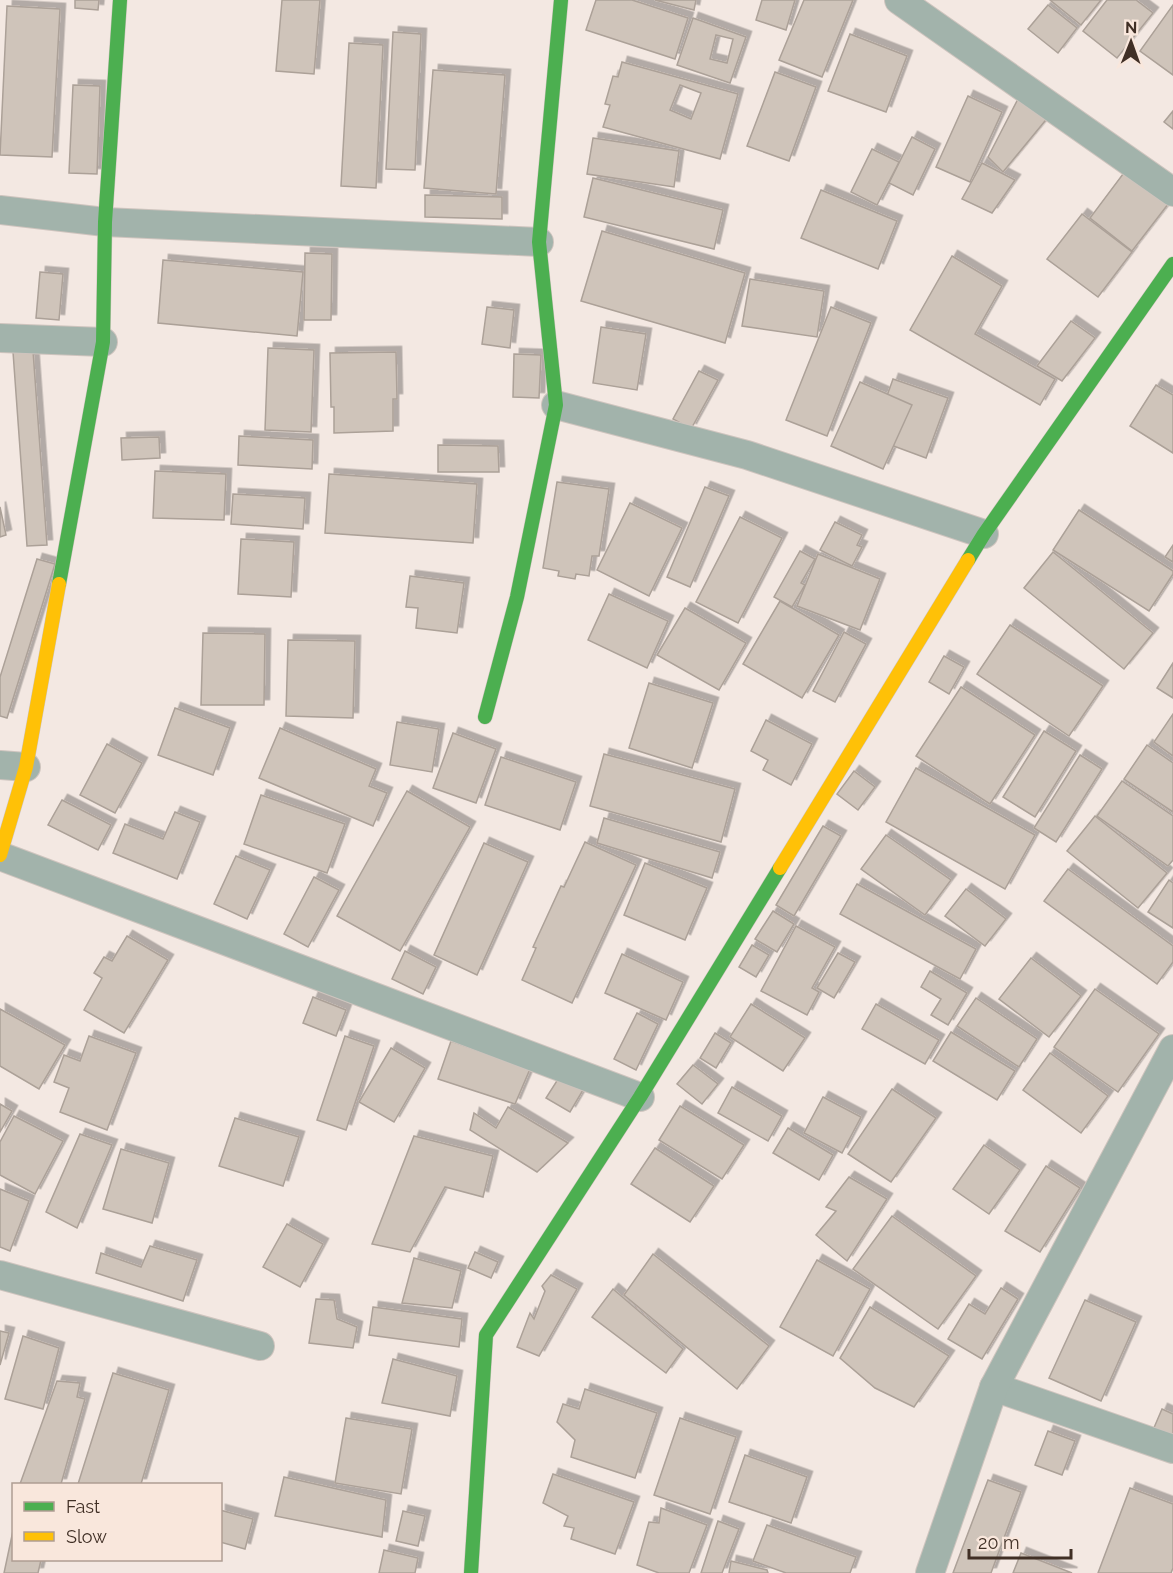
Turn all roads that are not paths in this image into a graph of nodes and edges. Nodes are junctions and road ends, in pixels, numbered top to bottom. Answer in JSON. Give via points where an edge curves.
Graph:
{"nodes":[{"id":1,"x":120,"y":0,"type":"edge"},
{"id":2,"x":561,"y":0,"type":"edge"},
{"id":3,"x":899,"y":0,"type":"edge"},
{"id":4,"x":1173,"y":192,"type":"edge"},
{"id":5,"x":0,"y":210,"type":"edge"},
{"id":6,"x":105,"y":222,"type":"junction"},
{"id":7,"x":539,"y":242,"type":"junction"},
{"id":8,"x":1173,"y":264,"type":"edge"},
{"id":9,"x":0,"y":338,"type":"edge"},
{"id":10,"x":103,"y":342,"type":"junction"},
{"id":11,"x":556,"y":405,"type":"junction"},
{"id":12,"x":984,"y":534,"type":"junction"},
{"id":13,"x":485,"y":717,"type":"dead end"},
{"id":14,"x":13,"y":766,"type":"edge"},
{"id":15,"x":0,"y":855,"type":"edge"},
{"id":16,"x":1173,"y":1049,"type":"edge"},
{"id":17,"x":640,"y":1096,"type":"junction"},
{"id":18,"x":0,"y":1275,"type":"edge"},
{"id":19,"x":260,"y":1346,"type":"dead end"},
{"id":20,"x":994,"y":1387,"type":"junction"},
{"id":21,"x":1173,"y":1449,"type":"edge"},
{"id":22,"x":471,"y":1573,"type":"edge"},
{"id":23,"x":930,"y":1573,"type":"edge"}],
"edges":[{"from":1,"to":6,"type":"street"},
{"from":2,"to":7,"type":"street"},
{"from":3,"to":4,"type":"street"},
{"from":5,"to":6,"type":"street"},
{"from":6,"to":7,"type":"street"},
{"from":6,"to":10,"type":"street"},
{"from":7,"to":11,"type":"street"},
{"from":8,"to":12,"type":"street"},
{"from":9,"to":10,"type":"street"},
{"from":10,"to":14,"type":"street"},
{"from":11,"to":12,"type":"street","via":[[747,455]]},
{"from":11,"to":13,"type":"street","via":[[517,597]]},
{"from":12,"to":17,"type":"street"},
{"from":14,"to":15,"type":"street"},
{"from":15,"to":17,"type":"street"},
{"from":16,"to":20,"type":"street"},
{"from":17,"to":22,"type":"street","via":[[486,1335]]},
{"from":18,"to":19,"type":"street"},
{"from":20,"to":21,"type":"street"},
{"from":20,"to":23,"type":"street"}]}
